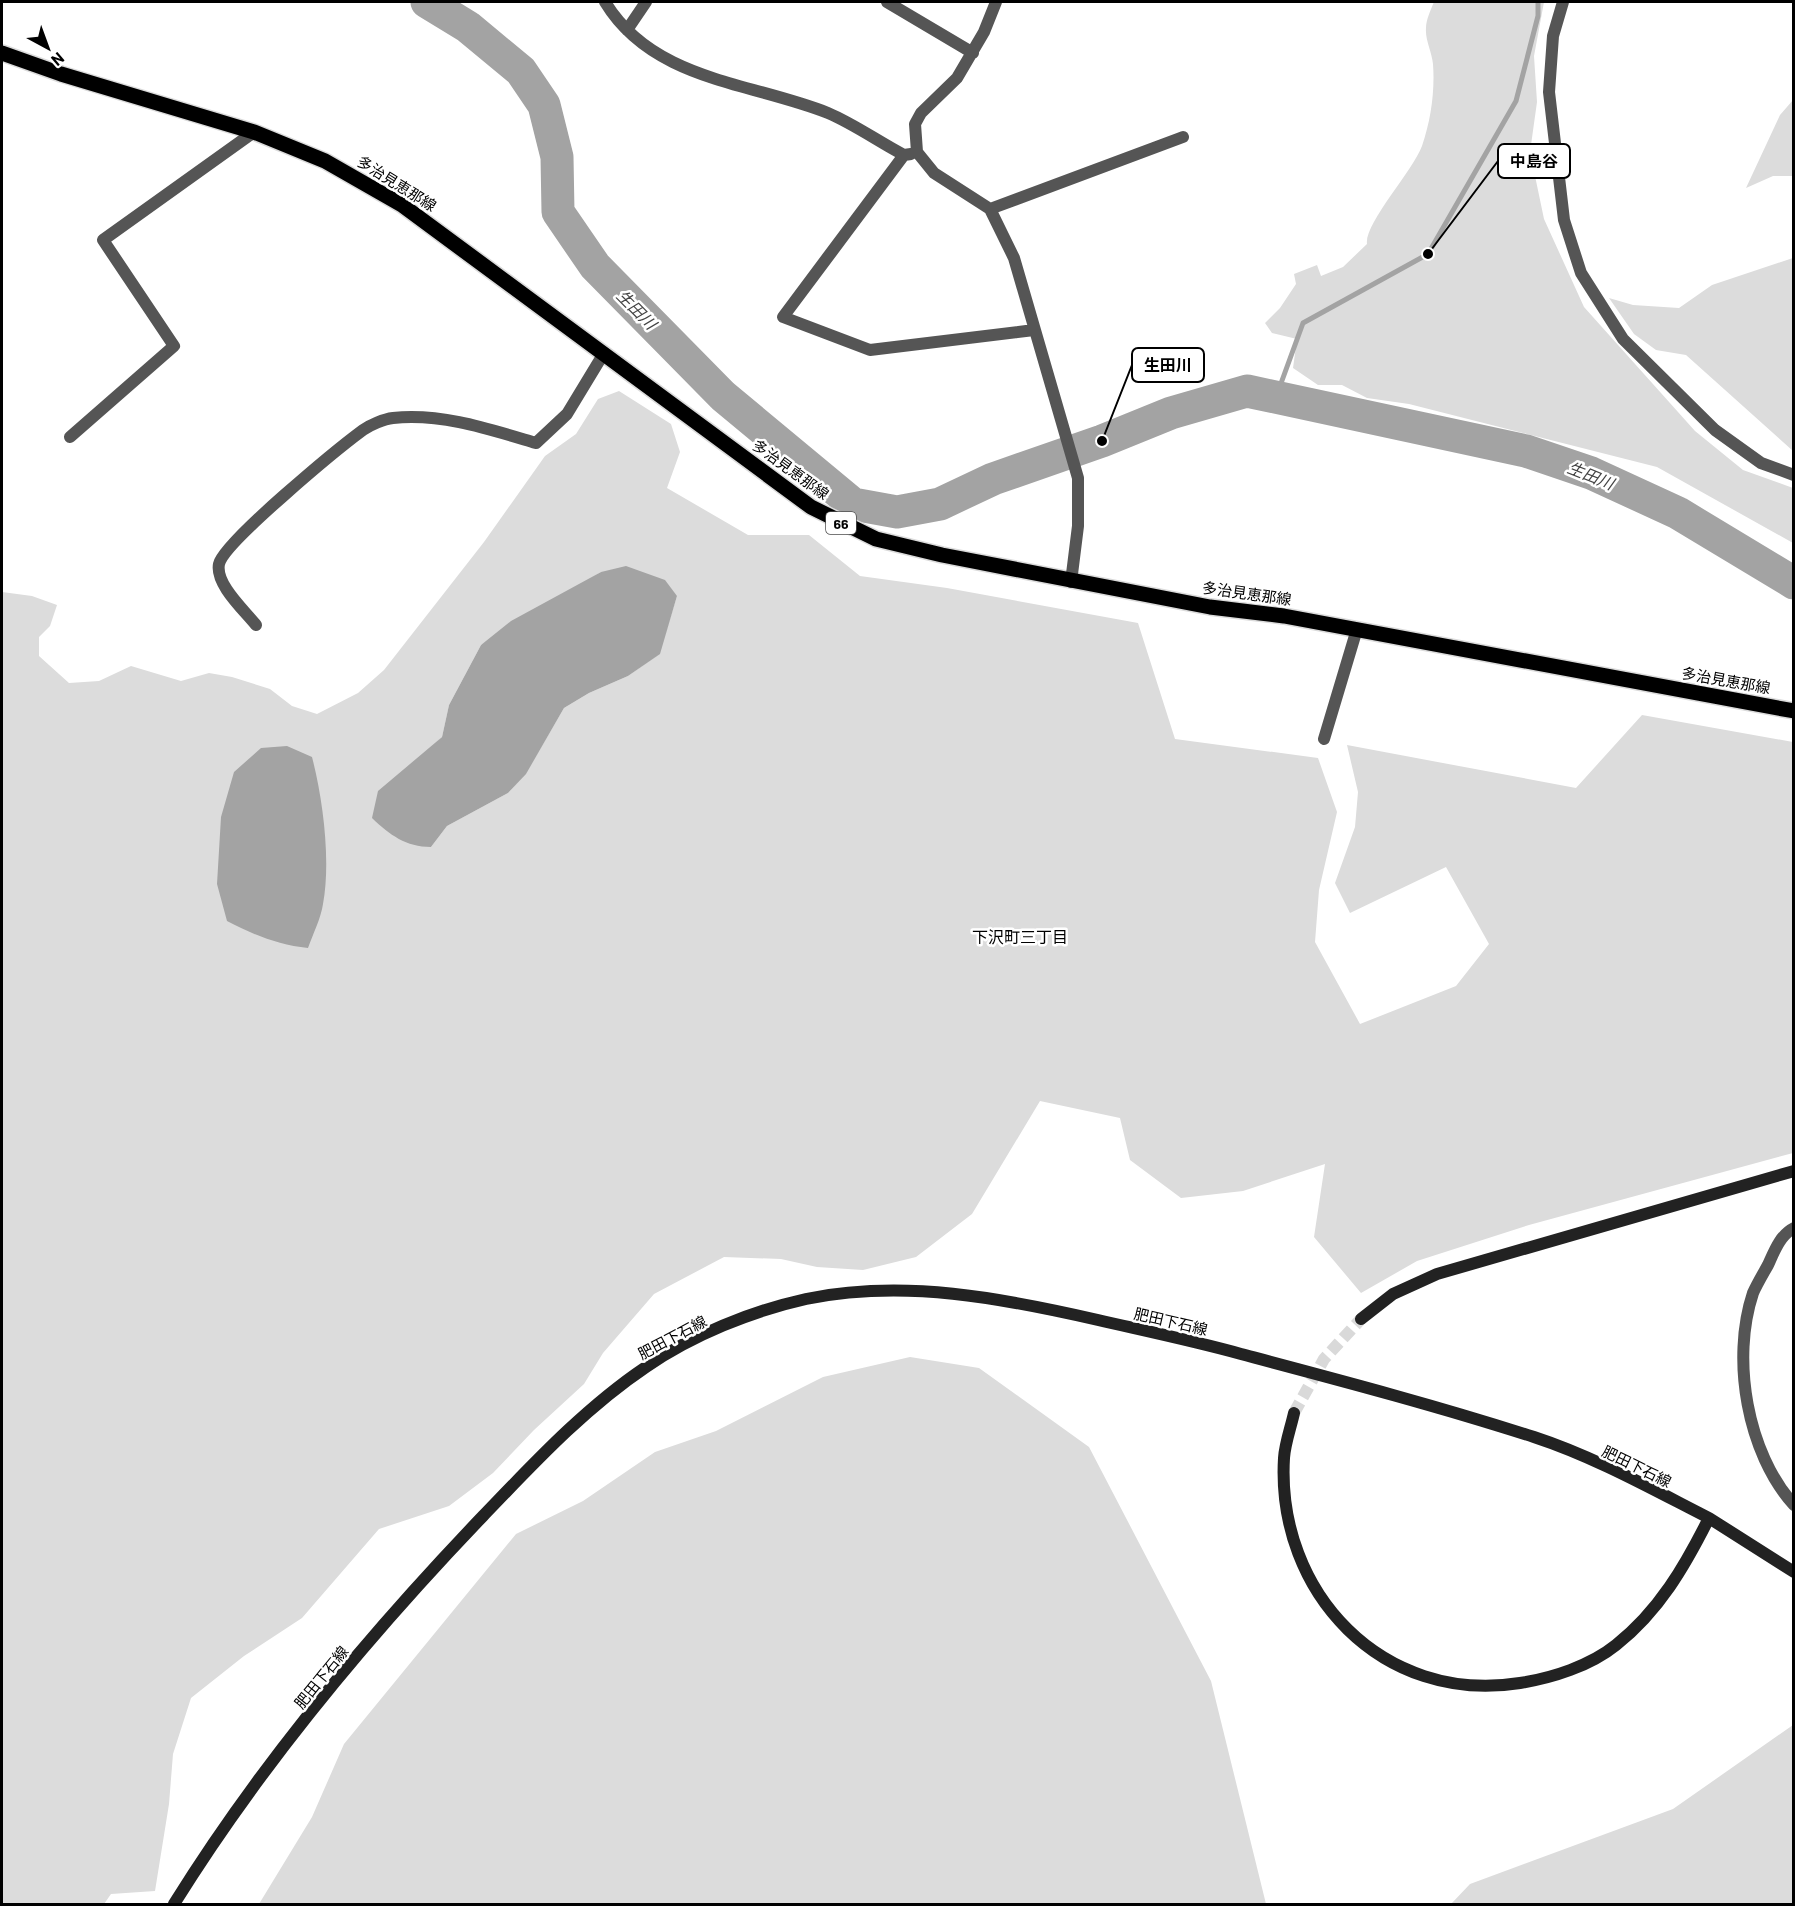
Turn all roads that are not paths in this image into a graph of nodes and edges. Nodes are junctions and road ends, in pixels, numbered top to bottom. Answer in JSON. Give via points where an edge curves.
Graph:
{"nodes":[{"id":1,"x":605,"y":2,"type":"edge"},
{"id":2,"x":646,"y":2,"type":"edge"},
{"id":3,"x":887,"y":2,"type":"edge"},
{"id":4,"x":996,"y":2,"type":"edge"},
{"id":5,"x":1563,"y":2,"type":"edge"},
{"id":6,"x":627,"y":30,"type":"junction"},
{"id":7,"x":2,"y":53,"type":"edge"},
{"id":8,"x":973,"y":53,"type":"junction"},
{"id":9,"x":254,"y":132,"type":"junction"},
{"id":10,"x":1183,"y":137,"type":"dead end"},
{"id":11,"x":917,"y":152,"type":"junction"},
{"id":12,"x":904,"y":155,"type":"junction"},
{"id":13,"x":990,"y":208,"type":"junction"},
{"id":14,"x":1034,"y":330,"type":"junction"},
{"id":15,"x":604,"y":353,"type":"junction"},
{"id":16,"x":70,"y":436,"type":"dead end"},
{"id":17,"x":1794,"y":475,"type":"edge"},
{"id":18,"x":1071,"y":582,"type":"junction"},
{"id":19,"x":256,"y":625,"type":"dead end"},
{"id":20,"x":1357,"y":630,"type":"junction"},
{"id":21,"x":1794,"y":711,"type":"edge"},
{"id":22,"x":1324,"y":739,"type":"dead end"},
{"id":23,"x":1793,"y":1173,"type":"edge"},
{"id":24,"x":1794,"y":1228,"type":"edge"},
{"id":25,"x":1361,"y":1319,"type":"tunnel mouth"},
{"id":26,"x":1294,"y":1413,"type":"tunnel mouth"},
{"id":27,"x":1794,"y":1505,"type":"edge"},
{"id":28,"x":1709,"y":1518,"type":"junction"},
{"id":29,"x":1794,"y":1572,"type":"edge"},
{"id":30,"x":174,"y":1905,"type":"edge"}],
"edges":[{"from":1,"to":6,"type":"street"},
{"from":2,"to":6,"type":"street"},
{"from":3,"to":8,"type":"street"},
{"from":4,"to":8,"type":"street"},
{"from":5,"to":17,"type":"street","via":[[1553,36],[1549,92],[1564,220],[1581,273],[1623,339],[1715,430],[1761,464]]},
{"from":6,"to":12,"type":"street","via":[[652,51],[694,73],[828,113]]},
{"from":7,"to":9,"type":"main road","name":"多治見恵那線","number":"66"},
{"from":8,"to":11,"type":"street","via":[[957,78],[921,113],[915,124]]},
{"from":9,"to":15,"type":"main road","name":"多治見恵那線","number":"66","via":[[325,160],[402,205]]},
{"from":9,"to":16,"type":"street","via":[[103,240],[174,345]]},
{"from":10,"to":13,"type":"street"},
{"from":11,"to":12,"type":"street"},
{"from":11,"to":13,"type":"street","via":[[934,173]]},
{"from":12,"to":14,"type":"street","via":[[783,317],[870,350]]},
{"from":13,"to":14,"type":"street","via":[[1014,258]]},
{"from":14,"to":18,"type":"street","via":[[1077,478],[1078,526]]},
{"from":15,"to":18,"type":"main road","name":"多治見恵那線","number":"66","via":[[811,507],[845,525],[876,539]]},
{"from":15,"to":19,"type":"street","via":[[567,414],[536,443],[437,417],[390,418],[365,429],[262,516],[225,553],[219,564],[222,581]]},
{"from":18,"to":20,"type":"main road","name":"多治見恵那線","number":"66"},
{"from":20,"to":21,"type":"main road","name":"多治見恵那線","number":"66"},
{"from":20,"to":22,"type":"street"},
{"from":23,"to":25,"type":"main road","via":[[1437,1274],[1393,1294]]},
{"from":24,"to":27,"type":"street","via":[[1778,1244],[1753,1293],[1746,1332],[1744,1383],[1751,1425],[1769,1466]]},
{"from":26,"to":28,"type":"main road","via":[[1284,1456],[1287,1514],[1300,1561],[1319,1596],[1341,1624],[1386,1661],[1454,1685],[1496,1687],[1543,1679],[1580,1666],[1615,1647],[1649,1615],[1674,1583]]},
{"from":28,"to":29,"type":"main road","name":"肥田下石線"},
{"from":28,"to":30,"type":"main road","name":"肥田下石線","via":[[1618,1471],[1536,1438],[1202,1343],[1038,1306],[967,1295],[898,1289],[807,1299],[737,1321],[647,1366],[555,1442],[416,1587],[349,1665],[225,1827]]}]}
